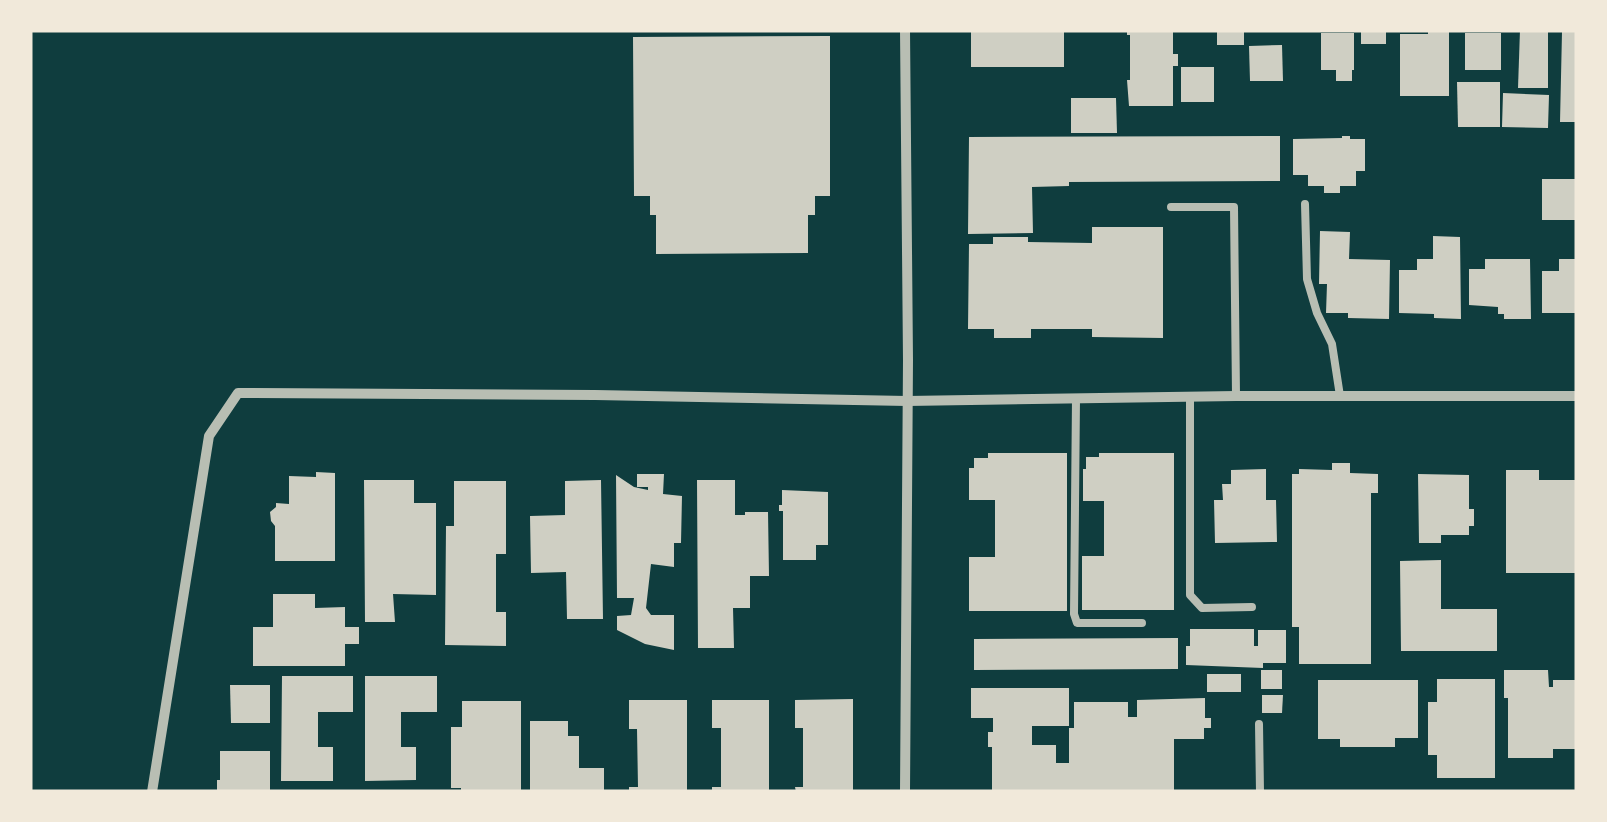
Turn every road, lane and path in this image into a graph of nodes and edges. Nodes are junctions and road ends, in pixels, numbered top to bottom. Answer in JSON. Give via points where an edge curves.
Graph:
{"nodes":[{"id":1,"x":905,"y":30,"type":"edge"},
{"id":2,"x":1305,"y":204,"type":"dead end"},
{"id":3,"x":1171,"y":207,"type":"dead end"},
{"id":4,"x":1190,"y":396,"type":"junction"},
{"id":5,"x":1236,"y":396,"type":"junction"},
{"id":6,"x":1340,"y":396,"type":"junction"},
{"id":7,"x":1577,"y":396,"type":"edge"},
{"id":8,"x":1076,"y":398,"type":"junction"},
{"id":9,"x":908,"y":400,"type":"junction"},
{"id":10,"x":1252,"y":607,"type":"dead end"},
{"id":11,"x":1142,"y":623,"type":"dead end"},
{"id":12,"x":1259,"y":724,"type":"dead end"},
{"id":13,"x":152,"y":792,"type":"edge"},
{"id":14,"x":905,"y":792,"type":"edge"},
{"id":15,"x":1260,"y":792,"type":"edge"}],
"edges":[{"from":1,"to":9,"type":"street"},
{"from":2,"to":6,"type":"lane","via":[[1306,279],[1332,344]]},
{"from":3,"to":5,"type":"lane","via":[[1234,208]]},
{"from":4,"to":5,"type":"street"},
{"from":4,"to":8,"type":"street"},
{"from":4,"to":10,"type":"lane","via":[[1190,595],[1202,608]]},
{"from":5,"to":6,"type":"street"},
{"from":6,"to":7,"type":"street"},
{"from":8,"to":9,"type":"street"},
{"from":8,"to":11,"type":"lane","via":[[1074,614],[1077,623]]},
{"from":9,"to":13,"type":"street","via":[[238,394],[209,436]]},
{"from":9,"to":14,"type":"street"},
{"from":12,"to":15,"type":"lane"}]}
